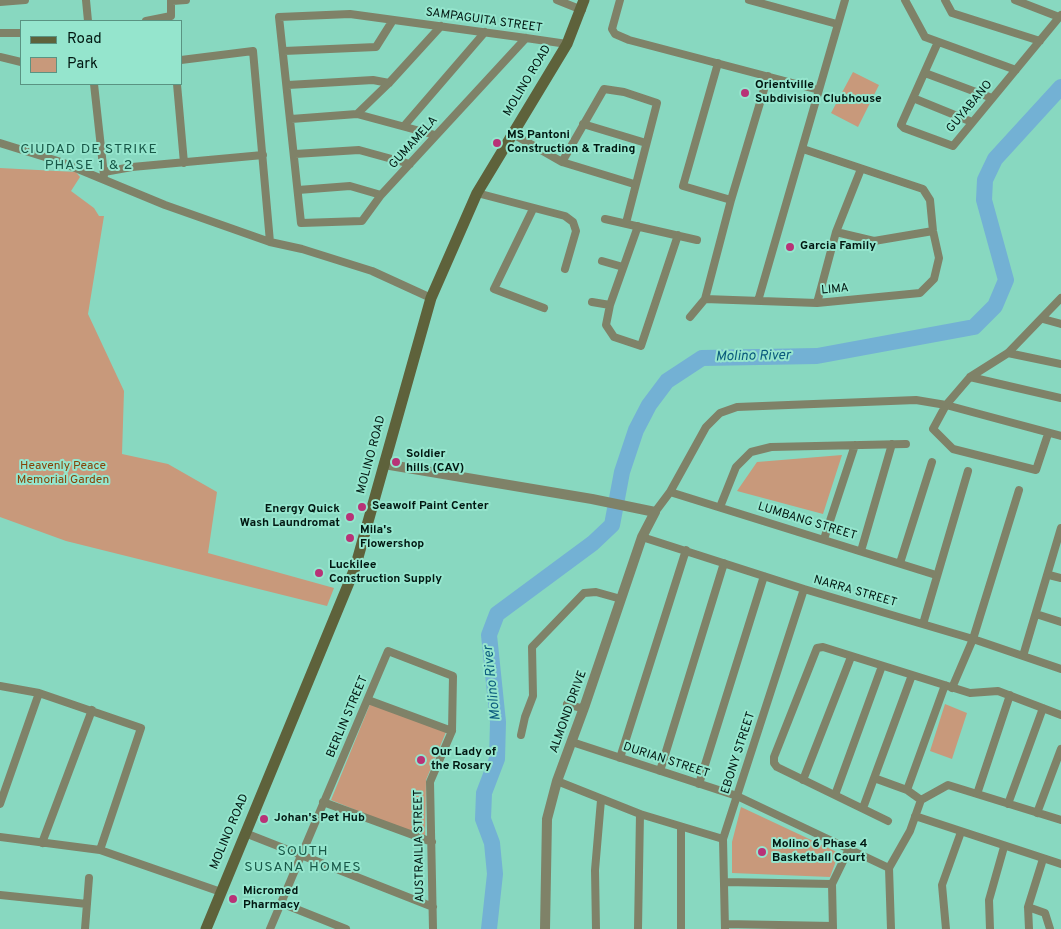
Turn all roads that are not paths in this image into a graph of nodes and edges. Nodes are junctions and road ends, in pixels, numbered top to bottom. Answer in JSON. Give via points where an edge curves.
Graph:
{"nodes":[{"id":1,"x":25,"y":0,"type":"edge"},
{"id":2,"x":86,"y":0,"type":"edge"},
{"id":3,"x":186,"y":0,"type":"edge"},
{"id":4,"x":557,"y":0,"type":"edge"},
{"id":5,"x":620,"y":0,"type":"edge"},
{"id":6,"x":749,"y":0,"type":"edge"},
{"id":7,"x":845,"y":0,"type":"edge"},
{"id":8,"x":905,"y":0,"type":"edge"},
{"id":9,"x":945,"y":0,"type":"edge"},
{"id":10,"x":1015,"y":0,"type":"edge"},
{"id":11,"x":171,"y":1,"type":"edge"},
{"id":12,"x":0,"y":2,"type":"edge"},
{"id":13,"x":583,"y":5,"type":"edge"},
{"id":14,"x":1060,"y":16,"type":"edge"},
{"id":15,"x":88,"y":20,"type":"edge"},
{"id":16,"x":152,"y":20,"type":"edge"},
{"id":17,"x":393,"y":20,"type":"junction"},
{"id":18,"x":837,"y":24,"type":"junction"},
{"id":19,"x":441,"y":26,"type":"junction"},
{"id":20,"x":485,"y":32,"type":"junction"},
{"id":21,"x":0,"y":33,"type":"edge"},
{"id":22,"x":20,"y":33,"type":"edge"},
{"id":23,"x":526,"y":38,"type":"junction"},
{"id":24,"x":938,"y":42,"type":"junction"},
{"id":25,"x":1040,"y":42,"type":"junction"},
{"id":26,"x":567,"y":44,"type":"junction"},
{"id":27,"x":284,"y":51,"type":"junction"},
{"id":28,"x":0,"y":57,"type":"edge"},
{"id":29,"x":182,"y":60,"type":"edge"},
{"id":30,"x":20,"y":62,"type":"edge"},
{"id":31,"x":718,"y":63,"type":"junction"},
{"id":32,"x":1016,"y":70,"type":"junction"},
{"id":33,"x":925,"y":73,"type":"junction"},
{"id":34,"x":768,"y":76,"type":"junction"},
{"id":35,"x":390,"y":83,"type":"junction"},
{"id":36,"x":94,"y":85,"type":"edge"},
{"id":37,"x":177,"y":85,"type":"edge"},
{"id":38,"x":288,"y":85,"type":"junction"},
{"id":39,"x":819,"y":90,"type":"junction"},
{"id":40,"x":913,"y":98,"type":"junction"},
{"id":41,"x":992,"y":98,"type":"junction"},
{"id":42,"x":357,"y":114,"type":"junction"},
{"id":43,"x":290,"y":120,"type":"junction"},
{"id":44,"x":972,"y":122,"type":"junction"},
{"id":45,"x":583,"y":124,"type":"junction"},
{"id":46,"x":404,"y":126,"type":"junction"},
{"id":47,"x":513,"y":134,"type":"junction"},
{"id":48,"x":435,"y":135,"type":"junction"},
{"id":49,"x":0,"y":143,"type":"edge"},
{"id":50,"x":646,"y":143,"type":"junction"},
{"id":51,"x":803,"y":149,"type":"junction"},
{"id":52,"x":295,"y":154,"type":"junction"},
{"id":53,"x":263,"y":155,"type":"junction"},
{"id":54,"x":562,"y":162,"type":"junction"},
{"id":55,"x":184,"y":163,"type":"junction"},
{"id":56,"x":410,"y":164,"type":"junction"},
{"id":57,"x":861,"y":169,"type":"junction"},
{"id":58,"x":104,"y":176,"type":"junction"},
{"id":59,"x":634,"y":184,"type":"junction"},
{"id":60,"x":298,"y":190,"type":"junction"},
{"id":61,"x":477,"y":193,"type":"junction"},
{"id":62,"x":381,"y":195,"type":"junction"},
{"id":63,"x":731,"y":200,"type":"junction"},
{"id":64,"x":533,"y":209,"type":"junction"},
{"id":65,"x":605,"y":219,"type":"dead end"},
{"id":66,"x":626,"y":223,"type":"junction"},
{"id":67,"x":638,"y":226,"type":"junction"},
{"id":68,"x":933,"y":231,"type":"junction"},
{"id":69,"x":836,"y":232,"type":"junction"},
{"id":70,"x":678,"y":235,"type":"junction"},
{"id":71,"x":697,"y":240,"type":"dead end"},
{"id":72,"x":270,"y":242,"type":"junction"},
{"id":73,"x":602,"y":261,"type":"dead end"},
{"id":74,"x":623,"y":267,"type":"junction"},
{"id":75,"x":565,"y":270,"type":"dead end"},
{"id":76,"x":430,"y":298,"type":"junction"},
{"id":77,"x":1061,"y":298,"type":"edge"},
{"id":78,"x":705,"y":300,"type":"junction"},
{"id":79,"x":592,"y":302,"type":"dead end"},
{"id":80,"x":758,"y":302,"type":"junction"},
{"id":81,"x":817,"y":303,"type":"junction"},
{"id":82,"x":610,"y":305,"type":"junction"},
{"id":83,"x":544,"y":308,"type":"dead end"},
{"id":84,"x":690,"y":317,"type":"dead end"},
{"id":85,"x":1043,"y":319,"type":"junction"},
{"id":86,"x":1061,"y":324,"type":"edge"},
{"id":87,"x":1008,"y":353,"type":"junction"},
{"id":88,"x":1061,"y":364,"type":"edge"},
{"id":89,"x":970,"y":377,"type":"junction"},
{"id":90,"x":1061,"y":398,"type":"edge"},
{"id":91,"x":946,"y":405,"type":"junction"},
{"id":92,"x":1048,"y":434,"type":"junction"},
{"id":93,"x":1061,"y":436,"type":"edge"},
{"id":94,"x":892,"y":444,"type":"junction"},
{"id":95,"x":906,"y":444,"type":"dead end"},
{"id":96,"x":855,"y":445,"type":"junction"},
{"id":97,"x":932,"y":462,"type":"dead end"},
{"id":98,"x":384,"y":464,"type":"junction"},
{"id":99,"x":968,"y":471,"type":"dead end"},
{"id":100,"x":1020,"y":490,"type":"dead end"},
{"id":101,"x":670,"y":492,"type":"junction"},
{"id":102,"x":720,"y":507,"type":"junction"},
{"id":103,"x":655,"y":512,"type":"junction"},
{"id":104,"x":1061,"y":528,"type":"edge"},
{"id":105,"x":642,"y":537,"type":"junction"},
{"id":106,"x":824,"y":540,"type":"junction"},
{"id":107,"x":686,"y":550,"type":"junction"},
{"id":108,"x":860,"y":551,"type":"junction"},
{"id":109,"x":724,"y":563,"type":"junction"},
{"id":110,"x":900,"y":563,"type":"junction"},
{"id":111,"x":1049,"y":575,"type":"junction"},
{"id":112,"x":764,"y":576,"type":"junction"},
{"id":113,"x":936,"y":576,"type":"junction"},
{"id":114,"x":1061,"y":578,"type":"edge"},
{"id":115,"x":804,"y":589,"type":"junction"},
{"id":116,"x":621,"y":599,"type":"junction"},
{"id":117,"x":1036,"y":614,"type":"junction"},
{"id":118,"x":1061,"y":622,"type":"edge"},
{"id":119,"x":923,"y":624,"type":"junction"},
{"id":120,"x":973,"y":639,"type":"junction"},
{"id":121,"x":1023,"y":656,"type":"junction"},
{"id":122,"x":851,"y":657,"type":"junction"},
{"id":123,"x":882,"y":666,"type":"junction"},
{"id":124,"x":1061,"y":669,"type":"edge"},
{"id":125,"x":912,"y":675,"type":"junction"},
{"id":126,"x":453,"y":676,"type":"joint"},
{"id":127,"x":0,"y":686,"type":"edge"},
{"id":128,"x":948,"y":686,"type":"junction"},
{"id":129,"x":40,"y":693,"type":"junction"},
{"id":130,"x":1010,"y":695,"type":"junction"},
{"id":131,"x":368,"y":700,"type":"junction"},
{"id":132,"x":567,"y":704,"type":"dead end"},
{"id":133,"x":1043,"y":708,"type":"junction"},
{"id":134,"x":584,"y":709,"type":"junction"},
{"id":135,"x":92,"y":710,"type":"junction"},
{"id":136,"x":1061,"y":715,"type":"edge"},
{"id":137,"x":452,"y":731,"type":"junction"},
{"id":138,"x":521,"y":734,"type":"dead end"},
{"id":139,"x":572,"y":742,"type":"junction"},
{"id":140,"x":1061,"y":750,"type":"edge"},
{"id":141,"x":620,"y":758,"type":"junction"},
{"id":142,"x":660,"y":771,"type":"junction"},
{"id":143,"x":874,"y":778,"type":"junction"},
{"id":144,"x":803,"y":780,"type":"junction"},
{"id":145,"x":556,"y":781,"type":"junction"},
{"id":146,"x":699,"y":784,"type":"junction"},
{"id":147,"x":907,"y":790,"type":"junction"},
{"id":148,"x":976,"y":794,"type":"junction"},
{"id":149,"x":835,"y":795,"type":"junction"},
{"id":150,"x":737,"y":796,"type":"junction"},
{"id":151,"x":601,"y":800,"type":"junction"},
{"id":152,"x":921,"y":800,"type":"junction"},
{"id":153,"x":324,"y":802,"type":"junction"},
{"id":154,"x":0,"y":804,"type":"edge"},
{"id":155,"x":1008,"y":804,"type":"junction"},
{"id":156,"x":863,"y":808,"type":"junction"},
{"id":157,"x":1037,"y":813,"type":"junction"},
{"id":158,"x":640,"y":814,"type":"junction"},
{"id":159,"x":915,"y":816,"type":"junction"},
{"id":160,"x":1061,"y":820,"type":"edge"},
{"id":161,"x":888,"y":821,"type":"dead end"},
{"id":162,"x":681,"y":828,"type":"junction"},
{"id":163,"x":961,"y":832,"type":"junction"},
{"id":164,"x":245,"y":833,"type":"junction"},
{"id":165,"x":0,"y":837,"type":"edge"},
{"id":166,"x":723,"y":839,"type":"junction"},
{"id":167,"x":42,"y":842,"type":"junction"},
{"id":168,"x":432,"y":842,"type":"junction"},
{"id":169,"x":1004,"y":847,"type":"junction"},
{"id":170,"x":849,"y":849,"type":"junction"},
{"id":171,"x":100,"y":850,"type":"junction"},
{"id":172,"x":300,"y":855,"type":"junction"},
{"id":173,"x":1043,"y":858,"type":"junction"},
{"id":174,"x":1061,"y":864,"type":"edge"},
{"id":175,"x":889,"y":868,"type":"junction"},
{"id":176,"x":89,"y":878,"type":"dead end"},
{"id":177,"x":725,"y":882,"type":"junction"},
{"id":178,"x":832,"y":884,"type":"junction"},
{"id":179,"x":220,"y":892,"type":"junction"},
{"id":180,"x":0,"y":895,"type":"edge"},
{"id":181,"x":281,"y":903,"type":"junction"},
{"id":182,"x":87,"y":904,"type":"junction"},
{"id":183,"x":433,"y":907,"type":"junction"},
{"id":184,"x":1028,"y":907,"type":"junction"},
{"id":185,"x":328,"y":926,"type":"edge"},
{"id":186,"x":725,"y":927,"type":"edge"},
{"id":187,"x":833,"y":928,"type":"edge"},
{"id":188,"x":85,"y":929,"type":"edge"},
{"id":189,"x":206,"y":929,"type":"edge"},
{"id":190,"x":270,"y":929,"type":"edge"},
{"id":191,"x":346,"y":929,"type":"edge"},
{"id":192,"x":433,"y":929,"type":"edge"},
{"id":193,"x":545,"y":929,"type":"edge"},
{"id":194,"x":596,"y":929,"type":"edge"},
{"id":195,"x":638,"y":929,"type":"edge"},
{"id":196,"x":681,"y":929,"type":"edge"},
{"id":197,"x":891,"y":929,"type":"edge"},
{"id":198,"x":946,"y":929,"type":"edge"},
{"id":199,"x":990,"y":929,"type":"edge"},
{"id":200,"x":1029,"y":929,"type":"edge"},
{"id":201,"x":1050,"y":929,"type":"edge"}],
"edges":[{"from":1,"to":12,"type":"street"},
{"from":2,"to":15,"type":"street"},
{"from":3,"to":11,"type":"street"},
{"from":4,"to":13,"type":"street"},
{"from":5,"to":31,"type":"street","via":[[612,30],[615,34]]},
{"from":6,"to":18,"type":"street"},
{"from":7,"to":18,"type":"street"},
{"from":8,"to":24,"type":"street","via":[[925,36]]},
{"from":9,"to":25,"type":"street","via":[[952,13]]},
{"from":10,"to":14,"type":"street"},
{"from":11,"to":16,"type":"street","via":[[169,17]]},
{"from":13,"to":26,"type":"main road","name":"MOLINO ROAD"},
{"from":14,"to":25,"type":"street","name":"GUYABANO"},
{"from":17,"to":19,"type":"street","name":"SAMPAGUITA STREET"},
{"from":17,"to":27,"type":"street","via":[[376,47]]},
{"from":17,"to":27,"type":"street","name":"SAMPAGUITA STREET","via":[[350,14],[278,17]]},
{"from":18,"to":39,"type":"street"},
{"from":19,"to":20,"type":"street","name":"SAMPAGUITA STREET"},
{"from":19,"to":35,"type":"street"},
{"from":20,"to":23,"type":"street","name":"SAMPAGUITA STREET"},
{"from":20,"to":46,"type":"street"},
{"from":21,"to":22,"type":"street"},
{"from":23,"to":26,"type":"street","name":"SAMPAGUITA STREET"},
{"from":23,"to":48,"type":"street","name":"GUMAMELA"},
{"from":24,"to":32,"type":"street"},
{"from":24,"to":33,"type":"street","name":"GUYABANO"},
{"from":25,"to":32,"type":"street","name":"GUYABANO"},
{"from":26,"to":47,"type":"main road","name":"MOLINO ROAD"},
{"from":27,"to":38,"type":"street"},
{"from":28,"to":30,"type":"street"},
{"from":29,"to":53,"type":"street","via":[[253,51]]},
{"from":31,"to":34,"type":"street"},
{"from":31,"to":63,"type":"street","via":[[682,186]]},
{"from":32,"to":41,"type":"street","name":"GUYABANO"},
{"from":33,"to":40,"type":"street","name":"GUYABANO"},
{"from":33,"to":41,"type":"street"},
{"from":34,"to":39,"type":"street"},
{"from":34,"to":63,"type":"street"},
{"from":35,"to":38,"type":"street","via":[[373,80]]},
{"from":35,"to":42,"type":"street"},
{"from":36,"to":58,"type":"street"},
{"from":37,"to":55,"type":"street"},
{"from":38,"to":43,"type":"street"},
{"from":39,"to":51,"type":"street"},
{"from":40,"to":44,"type":"street"},
{"from":40,"to":44,"type":"street","name":"GUYABANO","via":[[900,122],[904,128],[953,146]]},
{"from":41,"to":44,"type":"street","name":"GUYABANO"},
{"from":42,"to":43,"type":"street"},
{"from":42,"to":46,"type":"street"},
{"from":43,"to":52,"type":"street"},
{"from":45,"to":50,"type":"street"},
{"from":45,"to":50,"type":"street","via":[[604,89],[624,92],[657,103]]},
{"from":45,"to":54,"type":"street"},
{"from":46,"to":48,"type":"street"},
{"from":47,"to":54,"type":"street"},
{"from":47,"to":61,"type":"main road","name":"MOLINO ROAD"},
{"from":48,"to":56,"type":"street","name":"GUMAMELA"},
{"from":49,"to":58,"type":"street"},
{"from":50,"to":59,"type":"street"},
{"from":51,"to":57,"type":"street"},
{"from":51,"to":80,"type":"street"},
{"from":52,"to":56,"type":"street","via":[[359,150]]},
{"from":52,"to":60,"type":"street"},
{"from":53,"to":55,"type":"street"},
{"from":53,"to":72,"type":"street"},
{"from":54,"to":59,"type":"street"},
{"from":55,"to":58,"type":"street","via":[[132,167]]},
{"from":56,"to":62,"type":"street","name":"GUMAMELA"},
{"from":57,"to":68,"type":"street","name":"LIMA","via":[[923,189],[930,200]]},
{"from":57,"to":69,"type":"street"},
{"from":58,"to":72,"type":"street","via":[[166,205]]},
{"from":59,"to":66,"type":"street"},
{"from":60,"to":62,"type":"street","via":[[350,186]]},
{"from":60,"to":62,"type":"street","name":"GUMAMELA","via":[[301,223],[362,221]]},
{"from":61,"to":64,"type":"street"},
{"from":61,"to":76,"type":"main road","name":"MOLINO ROAD"},
{"from":63,"to":78,"type":"street"},
{"from":64,"to":75,"type":"street","via":[[565,216],[573,222],[576,231]]},
{"from":64,"to":83,"type":"street","via":[[494,289]]},
{"from":65,"to":66,"type":"street"},
{"from":66,"to":67,"type":"street"},
{"from":67,"to":70,"type":"street"},
{"from":67,"to":74,"type":"street"},
{"from":68,"to":69,"type":"street","via":[[874,240]]},
{"from":68,"to":81,"type":"street","name":"LIMA","via":[[939,258],[934,279],[920,293]]},
{"from":69,"to":81,"type":"street"},
{"from":70,"to":71,"type":"street"},
{"from":70,"to":82,"type":"street","via":[[641,346],[614,337],[606,325]]},
{"from":72,"to":76,"type":"street","via":[[372,271]]},
{"from":73,"to":74,"type":"street"},
{"from":74,"to":82,"type":"street"},
{"from":76,"to":98,"type":"main road","name":"MOLINO ROAD"},
{"from":77,"to":85,"type":"street"},
{"from":78,"to":80,"type":"street","name":"LIMA"},
{"from":78,"to":84,"type":"street"},
{"from":79,"to":82,"type":"street"},
{"from":80,"to":81,"type":"street","name":"LIMA"},
{"from":85,"to":86,"type":"street"},
{"from":85,"to":87,"type":"street"},
{"from":87,"to":88,"type":"street"},
{"from":87,"to":89,"type":"street"},
{"from":89,"to":90,"type":"street"},
{"from":89,"to":91,"type":"street"},
{"from":91,"to":92,"type":"street"},
{"from":91,"to":92,"type":"street","via":[[933,429],[953,450],[1036,470]]},
{"from":91,"to":101,"type":"street","via":[[916,400],[737,407],[720,413],[706,427]]},
{"from":92,"to":93,"type":"street"},
{"from":94,"to":95,"type":"street"},
{"from":94,"to":96,"type":"street"},
{"from":94,"to":108,"type":"street"},
{"from":96,"to":102,"type":"street","via":[[771,447],[751,452],[736,467]]},
{"from":96,"to":106,"type":"street"},
{"from":97,"to":110,"type":"street"},
{"from":98,"to":103,"type":"street"},
{"from":98,"to":164,"type":"main road","name":"MOLINO ROAD","via":[[355,568]]},
{"from":99,"to":113,"type":"street"},
{"from":100,"to":120,"type":"street"},
{"from":101,"to":102,"type":"street","name":"LUMBANG STREET"},
{"from":101,"to":103,"type":"street"},
{"from":102,"to":106,"type":"street","name":"LUMBANG STREET"},
{"from":103,"to":105,"type":"street","name":"ALMOND DRIVE"},
{"from":104,"to":111,"type":"street"},
{"from":105,"to":107,"type":"street","name":"NARRA STREET"},
{"from":105,"to":116,"type":"street","name":"ALMOND DRIVE"},
{"from":106,"to":108,"type":"street","name":"LUMBANG STREET"},
{"from":107,"to":109,"type":"street","name":"NARRA STREET"},
{"from":107,"to":141,"type":"street"},
{"from":108,"to":110,"type":"street","name":"LUMBANG STREET"},
{"from":109,"to":112,"type":"street","name":"NARRA STREET"},
{"from":109,"to":142,"type":"street"},
{"from":110,"to":113,"type":"street","name":"LUMBANG STREET"},
{"from":111,"to":114,"type":"street"},
{"from":111,"to":117,"type":"street"},
{"from":112,"to":115,"type":"street","name":"NARRA STREET"},
{"from":112,"to":146,"type":"street"},
{"from":113,"to":119,"type":"street"},
{"from":115,"to":119,"type":"street","name":"NARRA STREET"},
{"from":115,"to":150,"type":"street","name":"EBONY STREET"},
{"from":116,"to":134,"type":"street","name":"ALMOND DRIVE"},
{"from":116,"to":138,"type":"street","via":[[596,592],[584,593],[532,647],[533,696]]},
{"from":117,"to":118,"type":"street"},
{"from":117,"to":121,"type":"street"},
{"from":119,"to":120,"type":"street","name":"NARRA STREET"},
{"from":120,"to":121,"type":"street","name":"NARRA STREET"},
{"from":120,"to":128,"type":"street"},
{"from":121,"to":124,"type":"street","name":"NARRA STREET"},
{"from":122,"to":123,"type":"street"},
{"from":122,"to":144,"type":"street"},
{"from":122,"to":144,"type":"street","via":[[823,647],[817,648],[774,757],[777,767]]},
{"from":123,"to":125,"type":"street"},
{"from":123,"to":149,"type":"street"},
{"from":125,"to":128,"type":"street"},
{"from":125,"to":143,"type":"street"},
{"from":126,"to":131,"type":"street","name":"BERLIN STREET","via":[[388,652]]},
{"from":126,"to":137,"type":"street","name":"AUSTRAILIA STREET"},
{"from":127,"to":129,"type":"street"},
{"from":128,"to":130,"type":"street","via":[[970,693],[998,691]]},
{"from":128,"to":147,"type":"street"},
{"from":129,"to":135,"type":"street"},
{"from":129,"to":154,"type":"street"},
{"from":130,"to":133,"type":"street"},
{"from":130,"to":148,"type":"street"},
{"from":131,"to":137,"type":"street"},
{"from":131,"to":153,"type":"street","name":"BERLIN STREET"},
{"from":132,"to":134,"type":"street"},
{"from":133,"to":136,"type":"street"},
{"from":133,"to":155,"type":"street"},
{"from":134,"to":139,"type":"street","name":"ALMOND DRIVE"},
{"from":135,"to":167,"type":"street"},
{"from":135,"to":171,"type":"street","via":[[141,728]]},
{"from":137,"to":168,"type":"street","name":"AUSTRAILIA STREET","via":[[430,782]]},
{"from":139,"to":141,"type":"street","name":"DURIAN STREET"},
{"from":139,"to":145,"type":"street","name":"ALMOND DRIVE"},
{"from":140,"to":157,"type":"street"},
{"from":141,"to":142,"type":"street","name":"DURIAN STREET"},
{"from":142,"to":146,"type":"street","name":"DURIAN STREET"},
{"from":143,"to":147,"type":"street"},
{"from":143,"to":156,"type":"street"},
{"from":144,"to":149,"type":"street"},
{"from":145,"to":151,"type":"street"},
{"from":145,"to":193,"type":"street","name":"ALMOND DRIVE","via":[[547,819]]},
{"from":146,"to":150,"type":"street","name":"DURIAN STREET"},
{"from":147,"to":152,"type":"street"},
{"from":148,"to":152,"type":"street","via":[[948,785]]},
{"from":148,"to":155,"type":"street"},
{"from":149,"to":156,"type":"street"},
{"from":150,"to":166,"type":"street","name":"EBONY STREET"},
{"from":150,"to":170,"type":"street","name":"DURIAN STREET"},
{"from":151,"to":158,"type":"street"},
{"from":151,"to":194,"type":"street","via":[[595,870]]},
{"from":152,"to":159,"type":"street"},
{"from":153,"to":168,"type":"street"},
{"from":153,"to":172,"type":"street","name":"BERLIN STREET"},
{"from":155,"to":157,"type":"street"},
{"from":156,"to":161,"type":"street"},
{"from":157,"to":160,"type":"street"},
{"from":158,"to":162,"type":"street"},
{"from":158,"to":195,"type":"street"},
{"from":159,"to":163,"type":"street"},
{"from":159,"to":175,"type":"street"},
{"from":162,"to":166,"type":"street"},
{"from":162,"to":196,"type":"street"},
{"from":163,"to":169,"type":"street"},
{"from":163,"to":198,"type":"street","via":[[942,885]]},
{"from":164,"to":172,"type":"street"},
{"from":164,"to":179,"type":"main road","name":"MOLINO ROAD"},
{"from":165,"to":167,"type":"street"},
{"from":166,"to":177,"type":"street","name":"EBONY STREET"},
{"from":167,"to":171,"type":"street"},
{"from":168,"to":183,"type":"street","name":"AUSTRAILIA STREET"},
{"from":169,"to":173,"type":"street"},
{"from":169,"to":199,"type":"street","via":[[989,900]]},
{"from":170,"to":175,"type":"street","name":"DURIAN STREET"},
{"from":170,"to":178,"type":"street"},
{"from":171,"to":179,"type":"street"},
{"from":172,"to":181,"type":"street","name":"BERLIN STREET"},
{"from":172,"to":183,"type":"street"},
{"from":173,"to":174,"type":"street"},
{"from":173,"to":184,"type":"street"},
{"from":175,"to":197,"type":"street"},
{"from":176,"to":182,"type":"street"},
{"from":177,"to":178,"type":"street"},
{"from":177,"to":186,"type":"street","name":"EBONY STREET"},
{"from":178,"to":187,"type":"street"},
{"from":179,"to":189,"type":"main road","name":"MOLINO ROAD"},
{"from":180,"to":182,"type":"street"},
{"from":181,"to":185,"type":"street"},
{"from":181,"to":190,"type":"street","name":"BERLIN STREET"},
{"from":182,"to":188,"type":"street"},
{"from":183,"to":192,"type":"street","name":"AUSTRAILIA STREET"},
{"from":184,"to":200,"type":"street"},
{"from":184,"to":201,"type":"street","via":[[1045,913]]},
{"from":185,"to":191,"type":"street"},
{"from":186,"to":187,"type":"street"}]}
